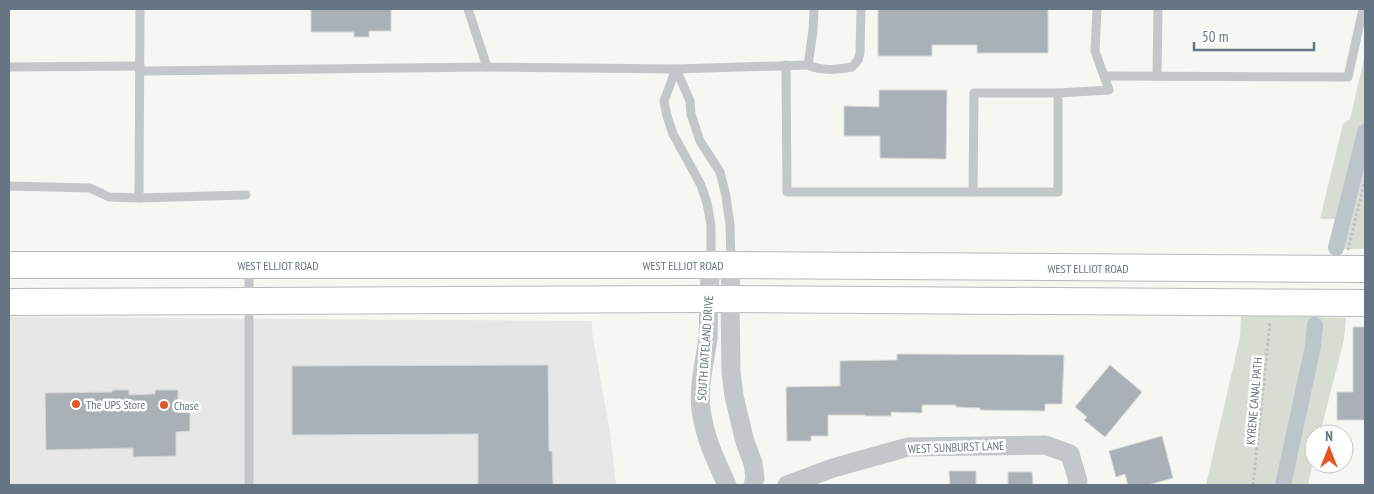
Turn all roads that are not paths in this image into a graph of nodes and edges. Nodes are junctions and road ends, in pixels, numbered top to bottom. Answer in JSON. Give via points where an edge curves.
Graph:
{"nodes":[{"id":1,"x":140,"y":9,"type":"edge"},
{"id":2,"x":468,"y":9,"type":"edge"},
{"id":3,"x":814,"y":9,"type":"edge"},
{"id":4,"x":861,"y":9,"type":"edge"},
{"id":5,"x":1097,"y":9,"type":"edge"},
{"id":6,"x":1158,"y":9,"type":"edge"},
{"id":7,"x":1363,"y":9,"type":"edge"},
{"id":8,"x":786,"y":65,"type":"junction"},
{"id":9,"x":808,"y":65,"type":"junction"},
{"id":10,"x":9,"y":67,"type":"edge"},
{"id":11,"x":487,"y":67,"type":"junction"},
{"id":12,"x":140,"y":69,"type":"junction"},
{"id":13,"x":676,"y":69,"type":"junction"},
{"id":14,"x":1104,"y":76,"type":"junction"},
{"id":15,"x":1157,"y":76,"type":"junction"},
{"id":16,"x":1058,"y":93,"type":"junction"},
{"id":17,"x":9,"y":186,"type":"edge"},
{"id":18,"x":973,"y":192,"type":"junction"},
{"id":19,"x":246,"y":195,"type":"dead end"},
{"id":20,"x":139,"y":198,"type":"junction"},
{"id":21,"x":1357,"y":263,"type":"edge"},
{"id":22,"x":9,"y":265,"type":"edge"},
{"id":23,"x":249,"y":265,"type":"junction"},
{"id":24,"x":721,"y":265,"type":"junction"},
{"id":25,"x":719,"y":299,"type":"junction"},
{"id":26,"x":249,"y":301,"type":"junction"},
{"id":27,"x":9,"y":302,"type":"edge"},
{"id":28,"x":1365,"y":303,"type":"edge"},
{"id":29,"x":249,"y":485,"type":"edge"},
{"id":30,"x":727,"y":485,"type":"edge"},
{"id":31,"x":753,"y":485,"type":"edge"},
{"id":32,"x":787,"y":485,"type":"edge"},
{"id":33,"x":1077,"y":485,"type":"edge"}],
"edges":[{"from":1,"to":12,"type":"lane"},
{"from":2,"to":11,"type":"lane"},
{"from":3,"to":9,"type":"lane"},
{"from":4,"to":9,"type":"lane","via":[[860,53],[852,67],[839,70]]},
{"from":5,"to":14,"type":"lane","via":[[1095,51]]},
{"from":6,"to":15,"type":"lane"},
{"from":7,"to":15,"type":"lane","via":[[1348,77]]},
{"from":8,"to":9,"type":"lane"},
{"from":8,"to":13,"type":"lane"},
{"from":8,"to":18,"type":"lane","via":[[787,192]]},
{"from":10,"to":12,"type":"lane"},
{"from":11,"to":12,"type":"lane"},
{"from":11,"to":13,"type":"lane"},
{"from":12,"to":20,"type":"lane"},
{"from":13,"to":24,"type":"lane","via":[[690,101],[700,141],[720,172],[726,196],[730,225]]},
{"from":13,"to":24,"type":"lane","via":[[664,101],[667,116],[673,134],[701,185]]},
{"from":14,"to":15,"type":"lane"},
{"from":14,"to":16,"type":"lane","via":[[1109,90]]},
{"from":16,"to":18,"type":"lane","via":[[974,93]]},
{"from":16,"to":18,"type":"lane","via":[[1058,192]]},
{"from":17,"to":20,"type":"lane","via":[[90,188],[109,197]]},
{"from":19,"to":20,"type":"lane"},
{"from":21,"to":24,"type":"main road","name":"WEST ELLIOT ROAD"},
{"from":22,"to":23,"type":"main road","name":"WEST ELLIOT ROAD"},
{"from":23,"to":24,"type":"main road","name":"WEST ELLIOT ROAD"},
{"from":23,"to":26,"type":"lane"},
{"from":24,"to":25,"type":"street","name":"SOUTH DATELAND DRIVE"},
{"from":25,"to":26,"type":"main road"},
{"from":25,"to":28,"type":"main road"},
{"from":25,"to":30,"type":"street","name":"SOUTH DATELAND DRIVE","via":[[708,334],[701,380],[701,408],[712,454]]},
{"from":25,"to":31,"type":"street","name":"SOUTH DATELAND DRIVE","via":[[734,396],[753,463]]},
{"from":26,"to":27,"type":"main road"},
{"from":26,"to":29,"type":"lane"},
{"from":32,"to":33,"type":"street","name":"WEST SUNBURST LANE","via":[[908,447],[1045,445],[1070,454]]}]}
